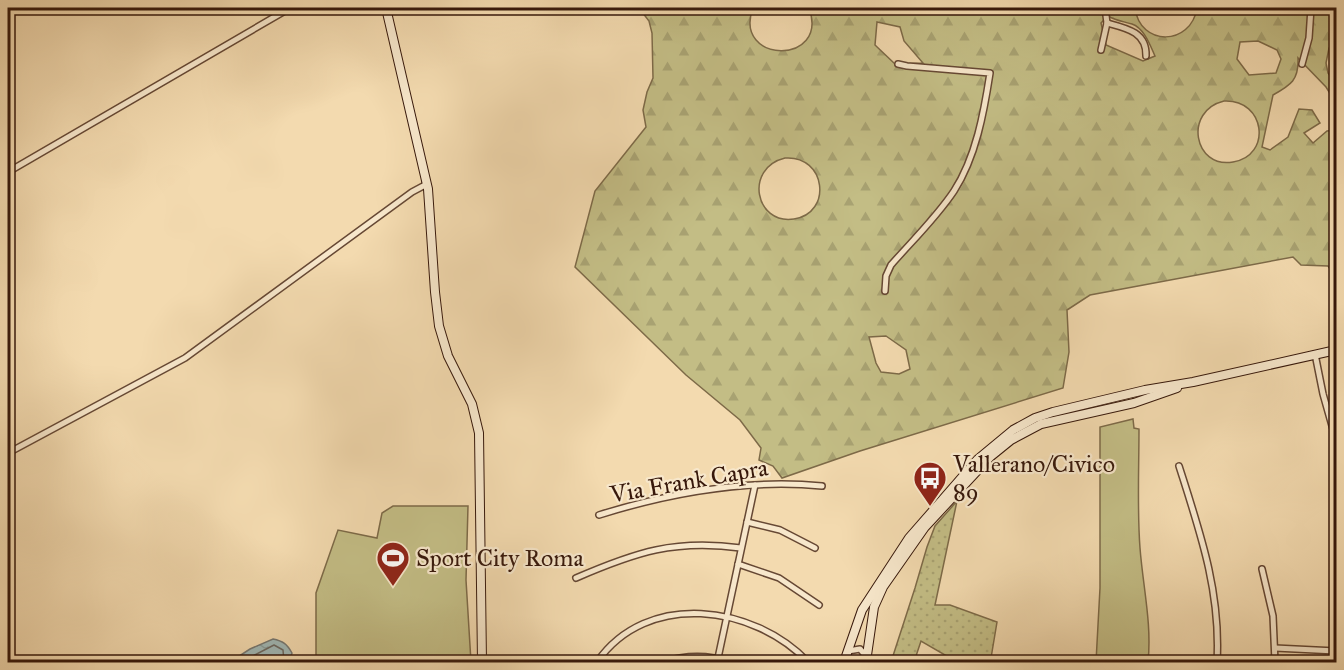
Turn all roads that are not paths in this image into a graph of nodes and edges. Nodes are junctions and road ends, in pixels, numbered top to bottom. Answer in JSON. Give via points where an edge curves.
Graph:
{"nodes":[{"id":1,"x":290,"y":8,"type":"edge"},
{"id":2,"x":386,"y":8,"type":"edge"},
{"id":3,"x":1105,"y":8,"type":"edge"},
{"id":4,"x":1311,"y":8,"type":"edge"},
{"id":5,"x":1107,"y":23,"type":"junction"},
{"id":6,"x":1101,"y":50,"type":"dead end"},
{"id":7,"x":1146,"y":56,"type":"dead end"},
{"id":8,"x":898,"y":64,"type":"dead end"},
{"id":9,"x":1302,"y":64,"type":"dead end"},
{"id":10,"x":8,"y":172,"type":"edge"},
{"id":11,"x":427,"y":184,"type":"junction"},
{"id":12,"x":885,"y":291,"type":"dead end"},
{"id":13,"x":1336,"y":350,"type":"edge"},
{"id":14,"x":1315,"y":354,"type":"junction"},
{"id":15,"x":1192,"y":382,"type":"junction"},
{"id":16,"x":1336,"y":440,"type":"edge"},
{"id":17,"x":8,"y":453,"type":"edge"},
{"id":18,"x":1179,"y":466,"type":"dead end"},
{"id":19,"x":755,"y":485,"type":"junction"},
{"id":20,"x":822,"y":486,"type":"dead end"},
{"id":21,"x":598,"y":515,"type":"dead end"},
{"id":22,"x":747,"y":522,"type":"junction"},
{"id":23,"x":815,"y":548,"type":"dead end"},
{"id":24,"x":741,"y":549,"type":"junction"},
{"id":25,"x":738,"y":564,"type":"junction"},
{"id":26,"x":1262,"y":570,"type":"dead end"},
{"id":27,"x":576,"y":578,"type":"dead end"},
{"id":28,"x":819,"y":605,"type":"dead end"},
{"id":29,"x":727,"y":616,"type":"junction"},
{"id":30,"x":1275,"y":648,"type":"junction"},
{"id":31,"x":848,"y":651,"type":"junction"},
{"id":32,"x":1336,"y":651,"type":"edge"},
{"id":33,"x":718,"y":658,"type":"junction"},
{"id":34,"x":867,"y":660,"type":"edge"},
{"id":35,"x":482,"y":663,"type":"edge"},
{"id":36,"x":597,"y":663,"type":"edge"},
{"id":37,"x":662,"y":663,"type":"edge"},
{"id":38,"x":730,"y":663,"type":"edge"},
{"id":39,"x":808,"y":663,"type":"edge"},
{"id":40,"x":844,"y":663,"type":"edge"},
{"id":41,"x":1216,"y":663,"type":"edge"},
{"id":42,"x":1275,"y":663,"type":"edge"}],
"edges":[{"from":1,"to":10,"type":"street"},
{"from":2,"to":11,"type":"street"},
{"from":3,"to":5,"type":"street"},
{"from":4,"to":9,"type":"street"},
{"from":5,"to":6,"type":"street"},
{"from":5,"to":7,"type":"street","via":[[1133,30],[1144,42]]},
{"from":8,"to":12,"type":"street","via":[[990,73],[983,117],[964,173],[942,207],[891,265]]},
{"from":11,"to":17,"type":"street","via":[[180,361]]},
{"from":11,"to":35,"type":"street","via":[[440,326],[448,356],[472,404],[479,433]]},
{"from":13,"to":14,"type":"street"},
{"from":14,"to":15,"type":"street"},
{"from":14,"to":16,"type":"street"},
{"from":15,"to":31,"type":"street","via":[[1045,414],[1000,440],[909,538],[863,607]]},
{"from":15,"to":34,"type":"street","via":[[1142,400],[1041,424],[997,451],[921,532],[883,587],[873,611]]},
{"from":18,"to":41,"type":"street","via":[[1214,591]]},
{"from":19,"to":20,"type":"street","name":"Via Frank Capra"},
{"from":19,"to":21,"type":"street","name":"Via Frank Capra","via":[[672,497]]},
{"from":19,"to":22,"type":"street"},
{"from":22,"to":23,"type":"street","via":[[772,528]]},
{"from":22,"to":24,"type":"street"},
{"from":24,"to":25,"type":"street"},
{"from":24,"to":27,"type":"street","via":[[709,545],[667,547],[628,556]]},
{"from":25,"to":28,"type":"street","via":[[779,579]]},
{"from":25,"to":29,"type":"street"},
{"from":26,"to":30,"type":"street","via":[[1273,616]]},
{"from":29,"to":33,"type":"street"},
{"from":29,"to":36,"type":"street","via":[[691,613],[655,620],[621,637]]},
{"from":29,"to":39,"type":"street","via":[[773,633]]},
{"from":30,"to":32,"type":"street"},
{"from":30,"to":42,"type":"street"},
{"from":31,"to":34,"type":"street","via":[[860,649]]},
{"from":31,"to":40,"type":"street"},
{"from":33,"to":37,"type":"street","via":[[692,656]]},
{"from":33,"to":38,"type":"street"}]}
